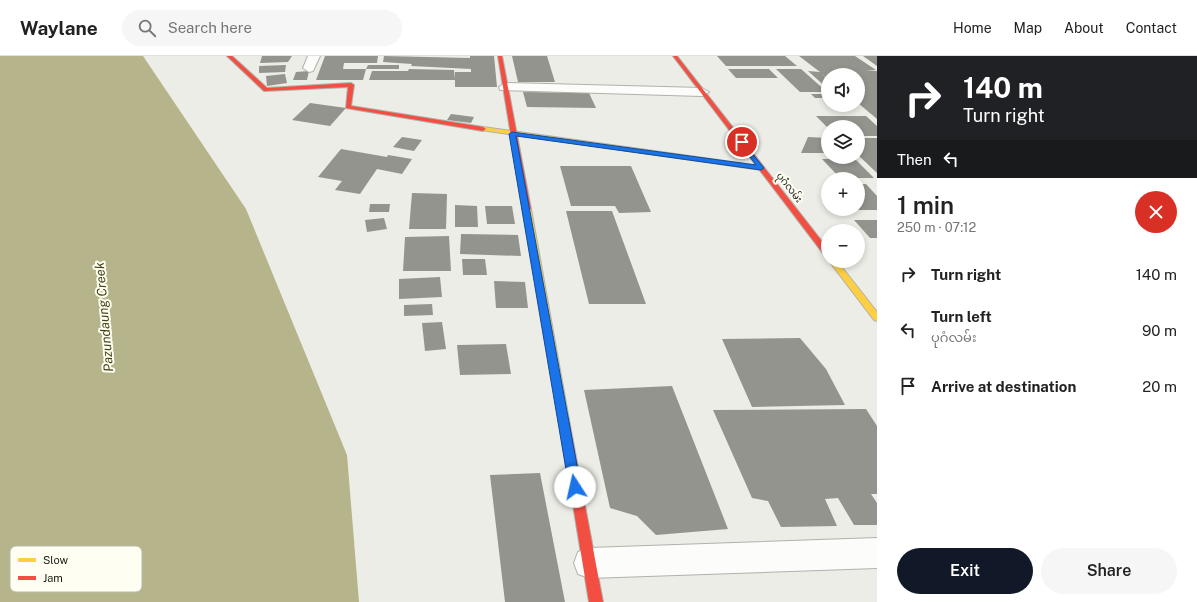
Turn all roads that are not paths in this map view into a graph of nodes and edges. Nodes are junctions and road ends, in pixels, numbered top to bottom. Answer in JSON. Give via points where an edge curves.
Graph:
{"nodes":[{"id":1,"x":229,"y":56,"type":"edge"},
{"id":2,"x":314,"y":56,"type":"edge"},
{"id":3,"x":500,"y":56,"type":"edge"},
{"id":4,"x":675,"y":56,"type":"edge"},
{"id":5,"x":309,"y":68,"type":"dead end"},
{"id":6,"x":505,"y":86,"type":"junction"},
{"id":7,"x":702,"y":92,"type":"junction"},
{"id":8,"x":512,"y":134,"type":"junction"},
{"id":9,"x":761,"y":168,"type":"junction"},
{"id":10,"x":821,"y":245,"type":"edge"},
{"id":11,"x":838,"y":268,"type":"edge"},
{"id":12,"x":877,"y":318,"type":"edge"},
{"id":13,"x":877,"y":553,"type":"edge"},
{"id":14,"x":589,"y":563,"type":"junction"},
{"id":15,"x":596,"y":602,"type":"edge"}],
"edges":[{"from":1,"to":8,"type":"street","via":[[266,90],[351,85],[348,107]]},
{"from":2,"to":5,"type":"street"},
{"from":3,"to":6,"type":"street"},
{"from":4,"to":7,"type":"street","name":"ပုဂံလမ်း"},
{"from":6,"to":7,"type":"street"},
{"from":6,"to":8,"type":"street"},
{"from":7,"to":9,"type":"street","name":"ပုဂံလမ်း"},
{"from":8,"to":9,"type":"street"},
{"from":8,"to":14,"type":"street"},
{"from":9,"to":10,"type":"street","name":"ပုဂံလမ်း"},
{"from":11,"to":12,"type":"street"},
{"from":13,"to":14,"type":"street"},
{"from":14,"to":15,"type":"street"}]}
